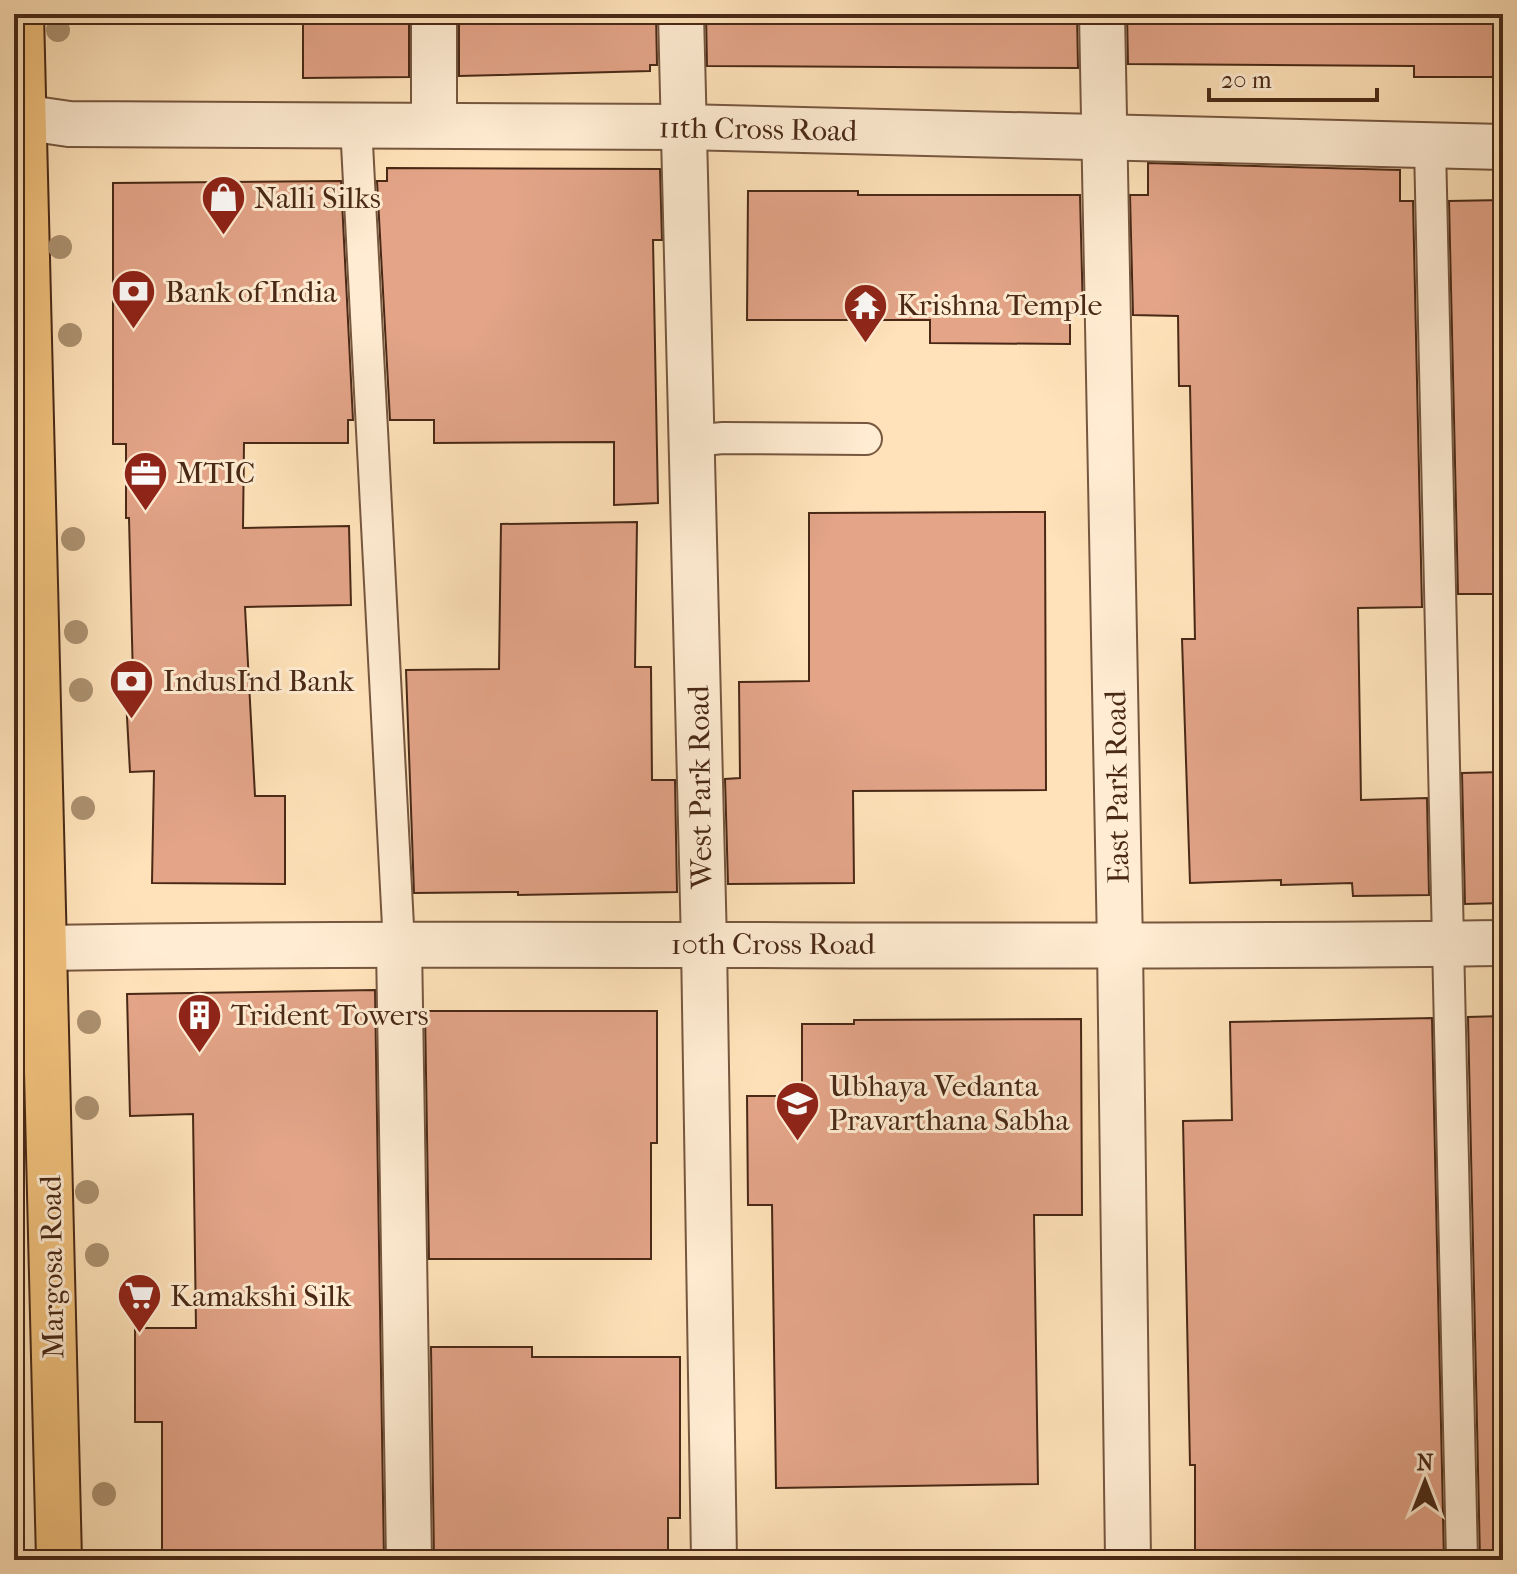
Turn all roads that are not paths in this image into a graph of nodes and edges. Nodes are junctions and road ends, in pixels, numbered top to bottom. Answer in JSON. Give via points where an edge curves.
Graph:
{"nodes":[{"id":1,"x":21,"y":14,"type":"edge"},
{"id":2,"x":434,"y":14,"type":"edge"},
{"id":3,"x":681,"y":14,"type":"edge"},
{"id":4,"x":1102,"y":14,"type":"edge"},
{"id":5,"x":19,"y":116,"type":"edge"},
{"id":6,"x":356,"y":125,"type":"junction"},
{"id":7,"x":434,"y":125,"type":"junction"},
{"id":8,"x":683,"y":127,"type":"junction"},
{"id":9,"x":1104,"y":139,"type":"junction"},
{"id":10,"x":1430,"y":147,"type":"junction"},
{"id":11,"x":1503,"y":147,"type":"edge"},
{"id":12,"x":866,"y":439,"type":"dead end"},
{"id":13,"x":692,"y":441,"type":"junction"},
{"id":14,"x":25,"y":634,"type":"edge"},
{"id":15,"x":1503,"y":943,"type":"edge"},
{"id":16,"x":704,"y":944,"type":"junction"},
{"id":17,"x":1448,"y":944,"type":"junction"},
{"id":18,"x":399,"y":945,"type":"junction"},
{"id":19,"x":1120,"y":946,"type":"junction"},
{"id":20,"x":44,"y":948,"type":"junction"},
{"id":21,"x":59,"y":1560,"type":"edge"},
{"id":22,"x":409,"y":1560,"type":"edge"},
{"id":23,"x":714,"y":1560,"type":"edge"},
{"id":24,"x":1128,"y":1560,"type":"edge"},
{"id":25,"x":1462,"y":1560,"type":"edge"}],
"edges":[{"from":1,"to":5,"type":"main road","name":"Margosa Road"},
{"from":2,"to":7,"type":"street"},
{"from":3,"to":8,"type":"street","name":"West Park Road"},
{"from":4,"to":9,"type":"street","name":"East Park Road"},
{"from":5,"to":6,"type":"street","name":"11th Cross Road","via":[[69,124]]},
{"from":5,"to":14,"type":"main road","name":"Margosa Road"},
{"from":6,"to":7,"type":"street","name":"11th Cross Road"},
{"from":6,"to":18,"type":"lane"},
{"from":7,"to":8,"type":"street","name":"11th Cross Road"},
{"from":8,"to":9,"type":"street","name":"11th Cross Road"},
{"from":8,"to":13,"type":"street","name":"West Park Road"},
{"from":9,"to":10,"type":"street","name":"11th Cross Road"},
{"from":9,"to":19,"type":"street","name":"East Park Road"},
{"from":10,"to":11,"type":"street","name":"11th Cross Road"},
{"from":10,"to":17,"type":"lane"},
{"from":12,"to":13,"type":"lane"},
{"from":13,"to":16,"type":"street","name":"West Park Road"},
{"from":14,"to":20,"type":"main road","name":"Margosa Road"},
{"from":15,"to":17,"type":"street","name":"10th Cross Road"},
{"from":16,"to":18,"type":"street","name":"10th Cross Road"},
{"from":16,"to":19,"type":"street","name":"10th Cross Road"},
{"from":16,"to":23,"type":"street","name":"West Park Road"},
{"from":17,"to":19,"type":"street","name":"10th Cross Road"},
{"from":17,"to":25,"type":"lane"},
{"from":18,"to":20,"type":"street","name":"10th Cross Road"},
{"from":18,"to":22,"type":"street"},
{"from":19,"to":24,"type":"street","name":"East Park Road"},
{"from":20,"to":21,"type":"main road","name":"Margosa Road"}]}
